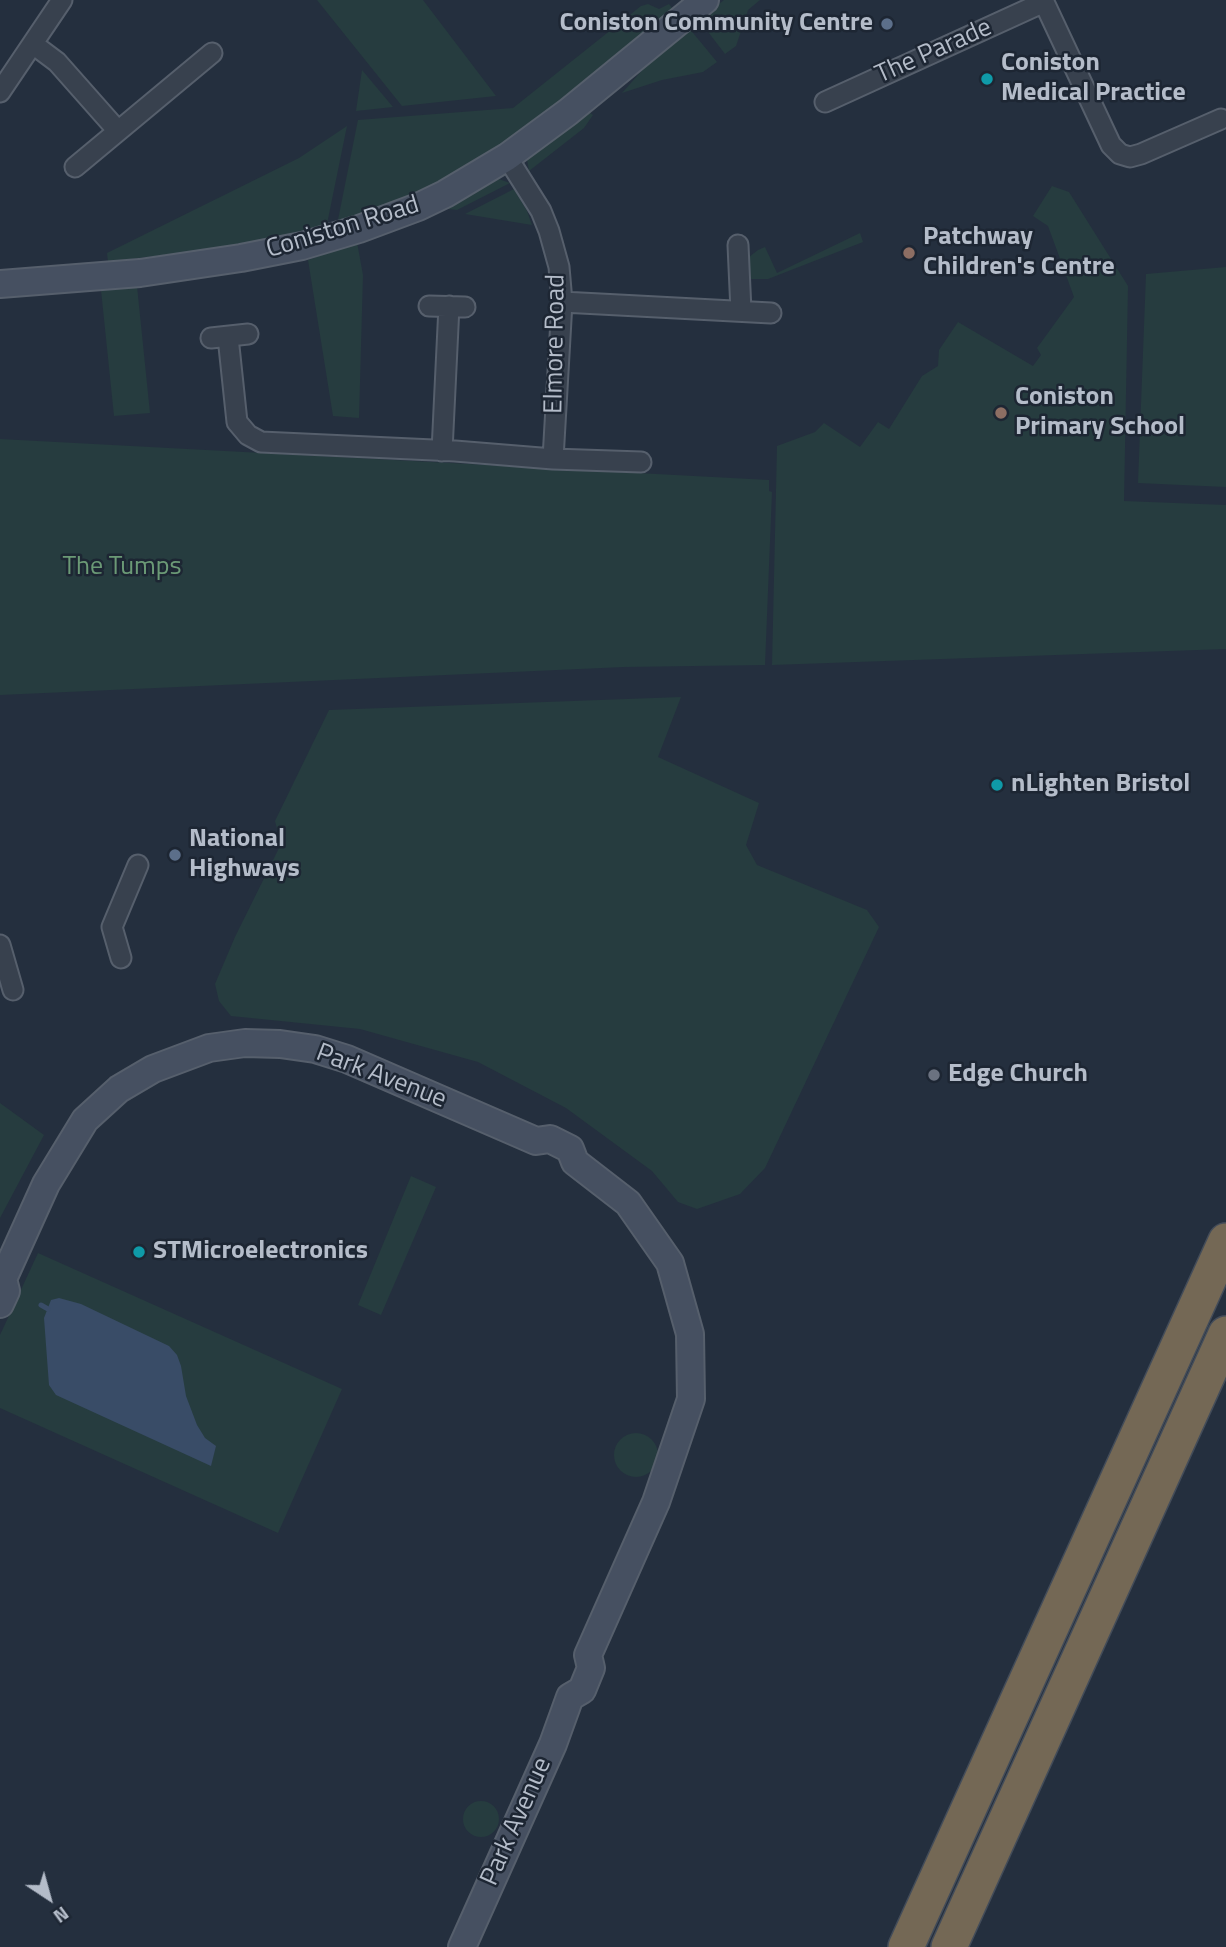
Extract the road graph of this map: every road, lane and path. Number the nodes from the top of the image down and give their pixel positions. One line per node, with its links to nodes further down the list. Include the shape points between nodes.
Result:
1 (62, 0): 4 (street)
2 (705, 0): 10 (street, Coniston Road)
3 (1044, 1): 7 (street, The Parade); 8 (street, via 1111,145 1120,153 1140,154)
4 (33, 44): 6 (street); 9 (street, via 57,62)
5 (212, 53): 9 (street)
6 (0, 92)
7 (825, 102)
8 (1221, 119)
9 (118, 131): 11 (street)
10 (507, 157): 13 (street, Coniston Road, via 418,207 302,246 140,273); 14 (street, Elmore Road, via 550,231)
11 (75, 166)
12 (738, 245): 16 (street)
13 (0, 285)
14 (562, 302): 16 (street); 20 (street, Elmore Road)
15 (448, 306): 19 (street)
16 (741, 311): 17 (street)
17 (771, 313)
18 (229, 336): 19 (street, via 237,422 248,435 261,442)
19 (442, 451): 20 (street)
20 (553, 459): 21 (street)
21 (641, 462)
22 (138, 865): 24 (street, via 112,927)
23 (0, 945): 25 (street)
24 (121, 958)
25 (13, 990)
26 (1226, 1241): 30 (highway)
27 (1, 1288): 29 (street, Park Avenue, via 46,1184 85,1120 120,1089 153,1069 208,1048 246,1043 315,1049 347,1059 536,1141 550,1139 570,1149 575,1162 628,1203 670,1263 690,1334 691,1399 656,1502 588,1656 576,1661 566,1683 570,1697 553,1744)
28 (1226, 1334): 31 (highway)
29 (461, 1947)
30 (906, 1947)
31 (949, 1947)

